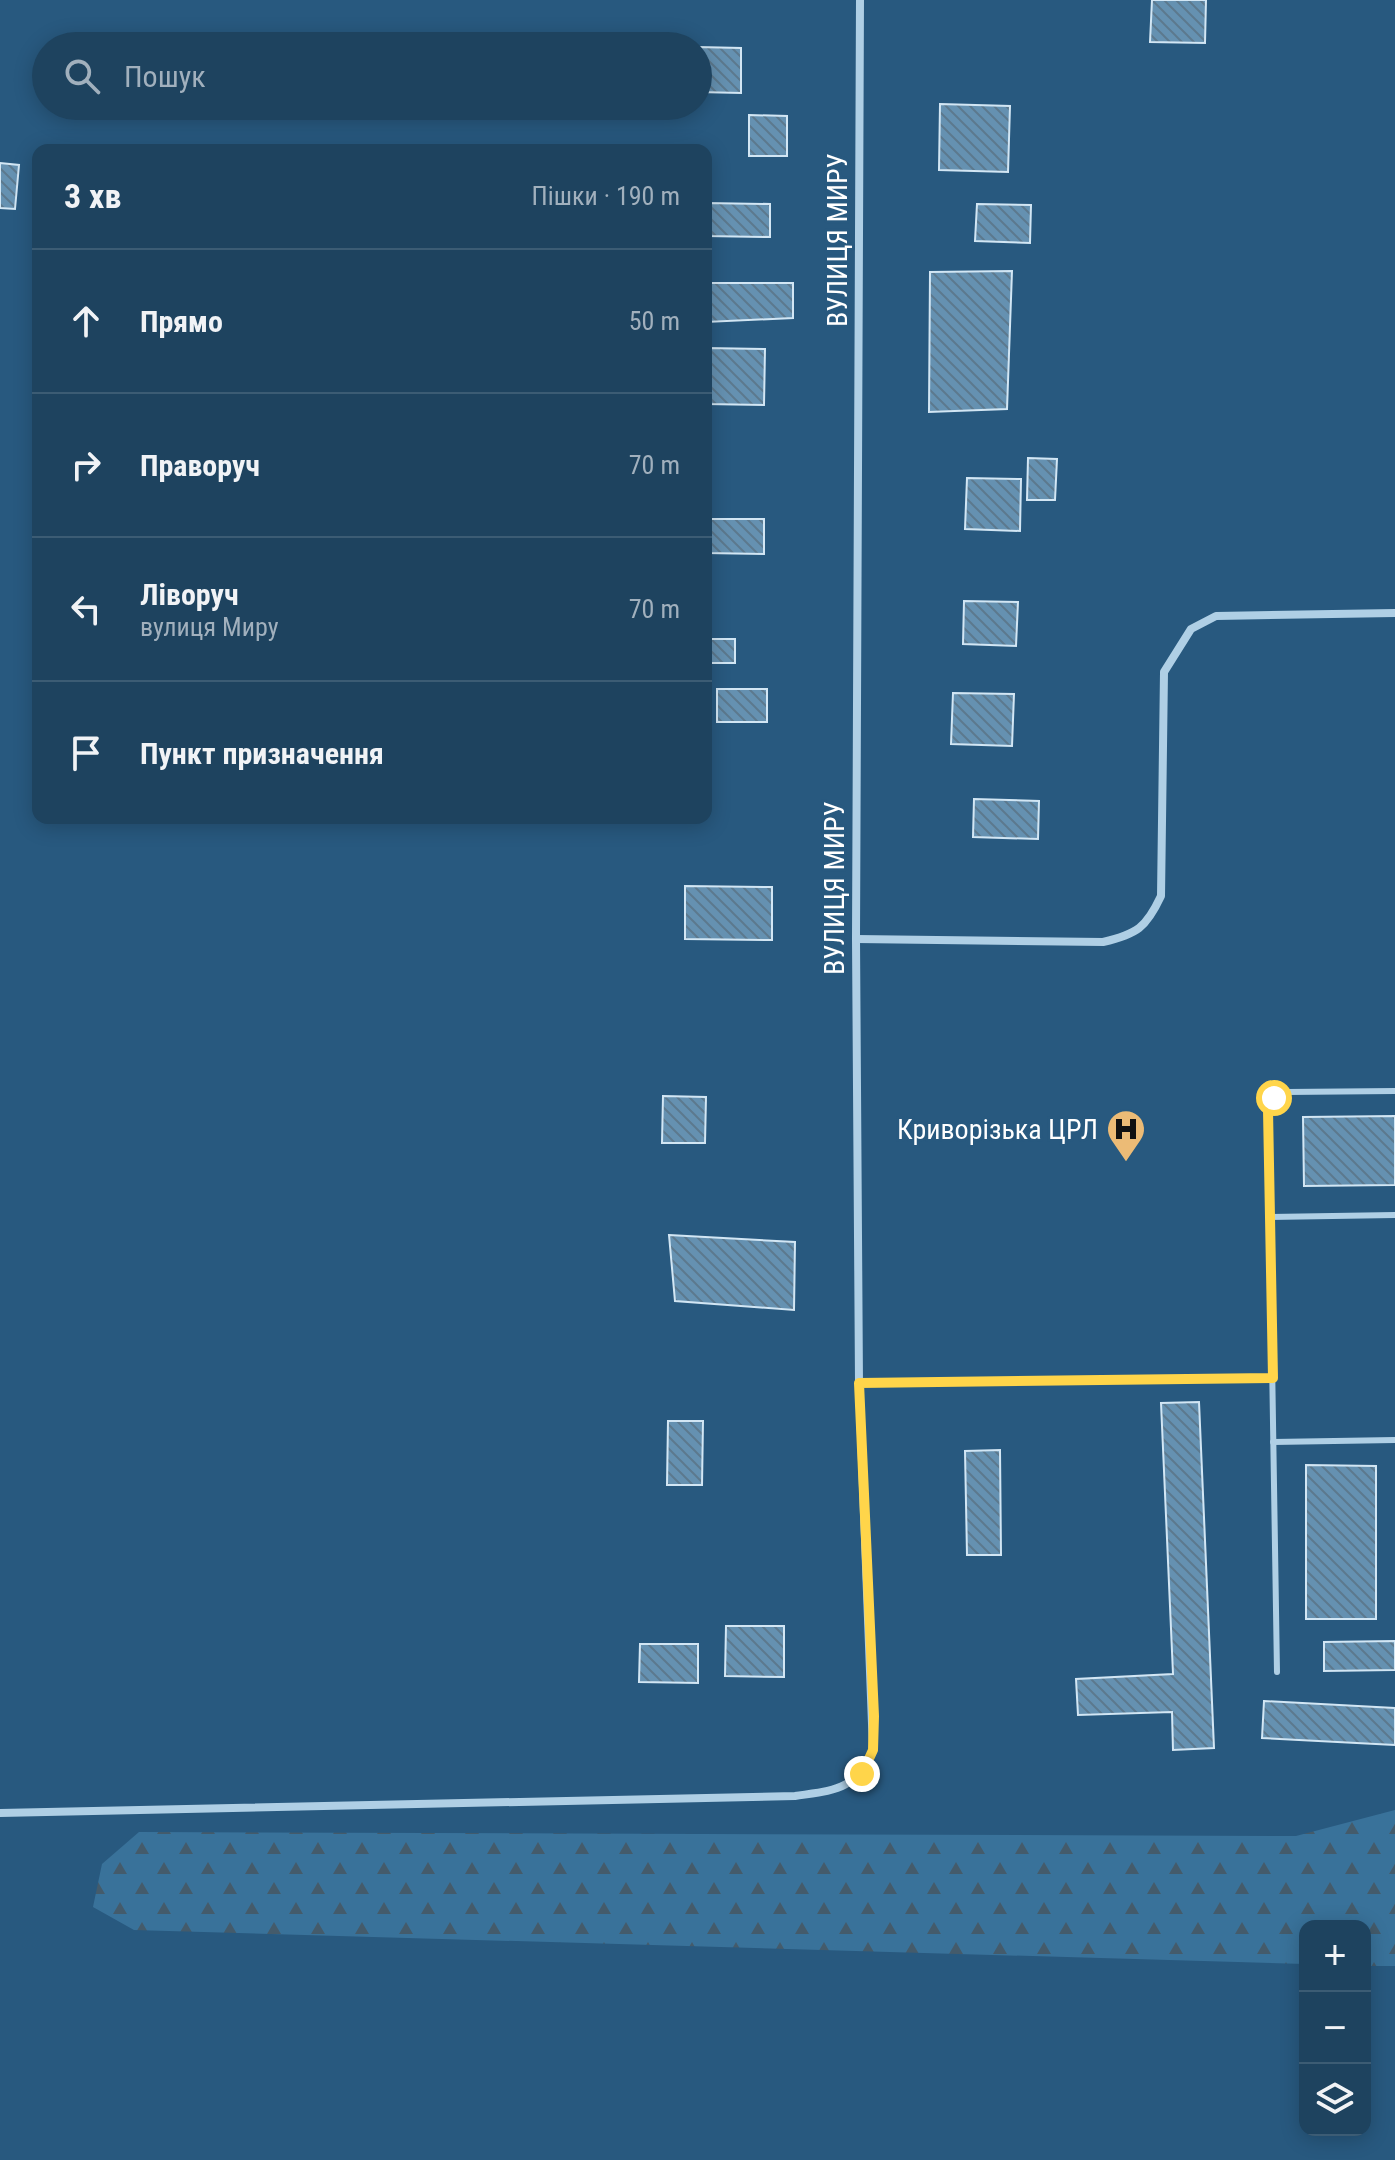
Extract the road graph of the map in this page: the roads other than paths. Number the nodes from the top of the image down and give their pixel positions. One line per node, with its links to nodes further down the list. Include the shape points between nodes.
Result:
1 (860, 0): 3 (street, ВУЛИЦЯ МИРУ)
2 (1395, 613): 3 (street, via 1216,616 1191,629 1164,672 1161,896 1150,921 1129,936 1103,942)
3 (856, 939): 8 (street, ВУЛИЦЯ МИРУ)
4 (1395, 1091): 6 (lane, via 1286,1092 1274,1098 1268,1110)
5 (1395, 1215): 6 (lane)
6 (1270, 1217): 7 (lane)
7 (1273, 1378): 8 (lane); 10 (lane)
8 (859, 1383): 12 (street, ВУЛИЦЯ МИРУ, via 873,1750 862,1774 841,1789 795,1796)
9 (1395, 1440): 10 (lane)
10 (1273, 1442): 11 (lane)
11 (1277, 1672)
12 (0, 1813)

